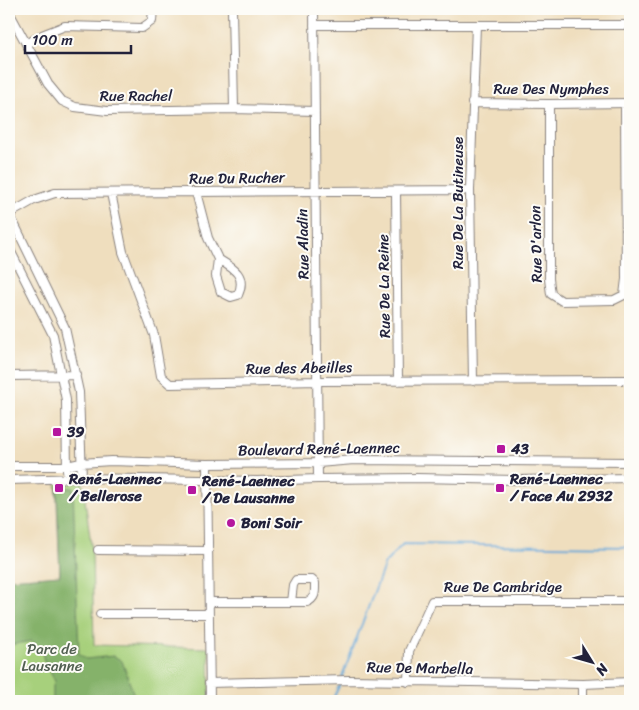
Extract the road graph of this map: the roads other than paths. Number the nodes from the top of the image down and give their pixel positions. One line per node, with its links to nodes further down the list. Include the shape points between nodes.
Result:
1 (152, 9): 8 (street, via 152,21 142,28 65,26)
2 (232, 9): 12 (street)
3 (314, 9): 6 (street, Rue Aladin)
4 (9, 12): 8 (street, Rue Rachel)
5 (630, 25): 7 (street)
6 (314, 26): 7 (street); 13 (street, Rue Aladin)
7 (476, 26): 9 (street, Rue De La Butineuse)
8 (26, 44): 12 (street, Rue Rachel, via 48,84 62,101 75,107 107,111)
9 (472, 102): 11 (street, Rue Des Nymphes); 14 (street, Rue De La Butineuse)
10 (628, 103): 11 (street, Rue Des Nymphes); 11 (street, Rue D'arlon, via 624,294 614,300 571,301 562,301 551,294 549,279)
11 (549, 104)
12 (234, 109): 13 (street, Rue Rachel)
13 (315, 111): 15 (street, Rue Aladin)
14 (470, 190): 17 (street, Rue Du Rucher); 28 (street, Rue De La Butineuse)
15 (316, 191): 16 (street, Rue Du Rucher); 17 (street, Rue Du Rucher); 26 (street, Rue Aladin)
16 (196, 192): 18 (street, Rue Du Rucher); 21 (street, via 208,238)
17 (396, 192): 27 (street, Rue De La Reine)
18 (111, 193): 19 (street, Rue Du Rucher, via 55,193); 26 (street, Rue des Abeilles, via 123,252 154,335 161,376 170,384)
19 (9, 214): 23 (street, via 65,328)
20 (9, 248): 22 (street, via 53,335)
21 (218, 259): 21 (street, via 216,276 221,292 231,297 238,295 240,278 234,269)
22 (62, 375): 23 (street); 24 (street); 34 (street, via 66,400)
23 (76, 375): 30 (street)
24 (9, 376)
25 (630, 380): 28 (street, Rue des Abeilles)
26 (318, 381): 27 (street, Rue des Abeilles); 31 (street, Rue Aladin)
27 (398, 381): 28 (street, Rue des Abeilles)
28 (473, 381)
29 (630, 462): 31 (street, Boulevard René-Laennec, via 354,460)
30 (81, 463): 32 (street, Boulevard René-Laennec); 34 (street, Boulevard René-Laennec); 36 (street)
31 (318, 463): 32 (street, Boulevard René-Laennec); 38 (street, Rue Aladin)
32 (207, 464): 40 (street)
33 (9, 466): 34 (street, Boulevard René-Laennec)
34 (67, 466): 35 (street)
35 (67, 478): 36 (street, Boulevard René-Laennec); 39 (street, Boulevard René-Laennec)
36 (82, 478): 40 (street, Boulevard René-Laennec)
37 (630, 478): 38 (street, Boulevard René-Laennec)
38 (318, 479): 40 (street, Boulevard René-Laennec)
39 (9, 480)
40 (207, 480): 42 (street)
41 (98, 550): 42 (street)
42 (208, 551): 44 (street)
43 (630, 601): 48 (street, Rue De Cambridge, via 432,601 409,651)
44 (209, 602): 45 (street); 47 (street)
45 (291, 602)
46 (100, 614): 47 (street)
47 (209, 614): 50 (street)
48 (408, 682): 50 (street, Rue De Marbella); 51 (street, Rue De Marbella)
49 (630, 682): 51 (street, Rue De Marbella)
50 (209, 683): 52 (street)
51 (583, 684): 53 (street)
52 (210, 701)
53 (584, 701)

